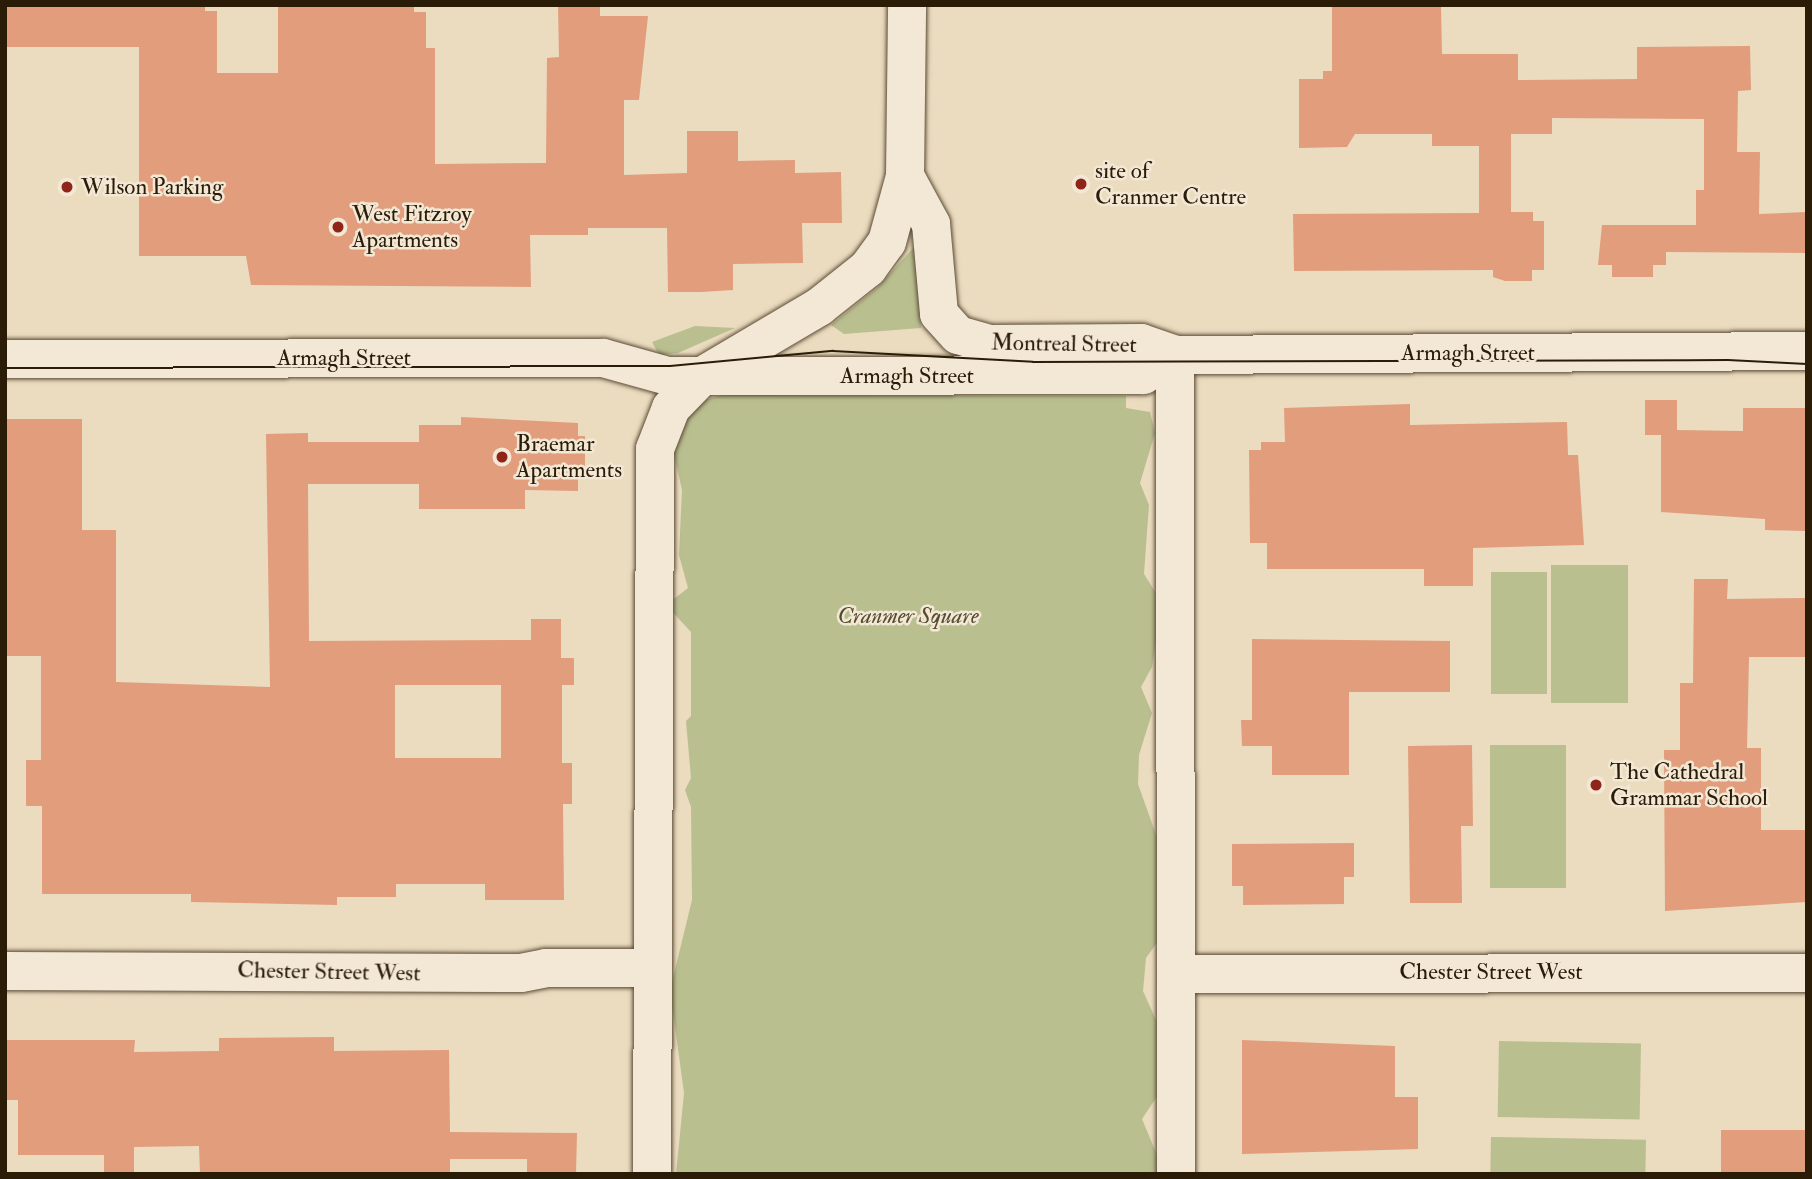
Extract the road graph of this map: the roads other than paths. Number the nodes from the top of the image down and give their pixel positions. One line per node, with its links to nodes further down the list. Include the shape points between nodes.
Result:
1 (907, 5): 2 (street, Montreal Street)
2 (905, 176): 4 (street, Montreal Street, via 931,224 939,314 958,335 989,344 1141,344); 6 (street, Montreal Street, via 894,224 869,268 818,307)
3 (1807, 351): 4 (street, Armagh Street)
4 (1175, 355): 6 (street, Armagh Street, via 1143,375); 10 (street)
5 (5, 359): 6 (street, Armagh Street, via 603,358 657,375)
6 (702, 376): 7 (street, via 664,419 652,468)
7 (652, 968): 8 (street, Chester Street West, via 546,968 521,973); 11 (street)
8 (5, 971)
9 (1807, 973): 10 (street, Chester Street West)
10 (1176, 974): 12 (street)
11 (652, 1174)
12 (1176, 1174)

